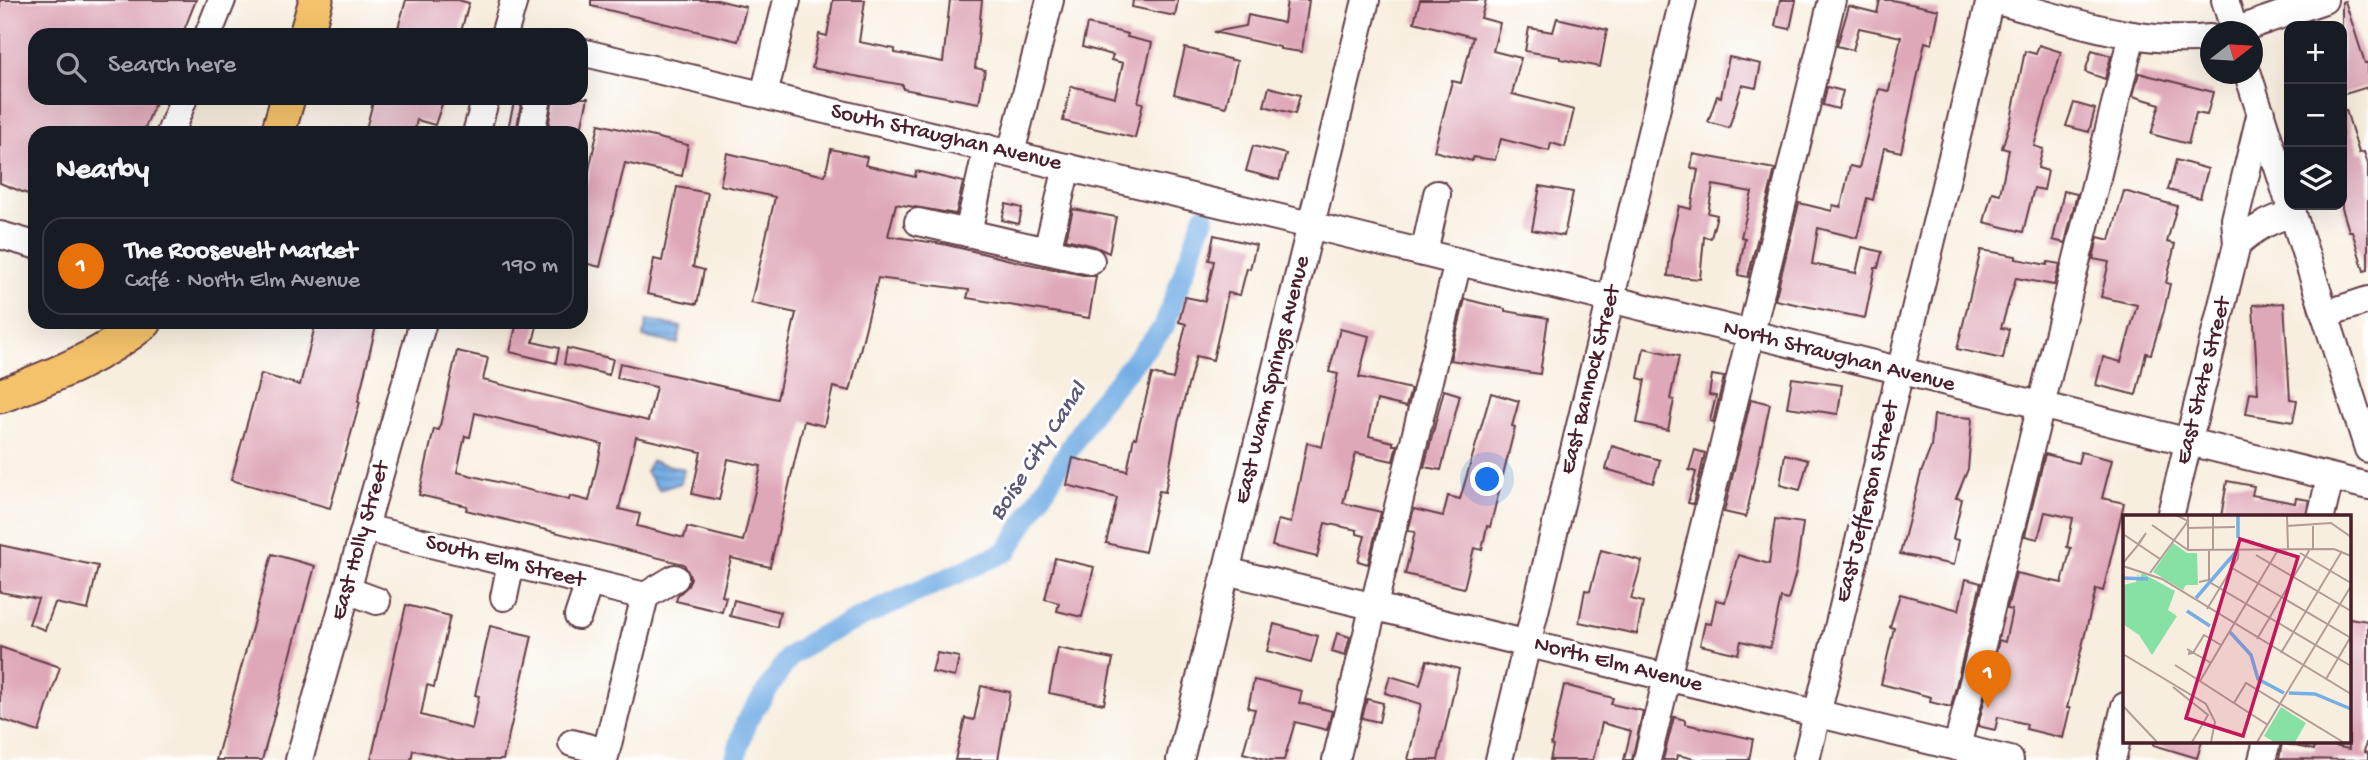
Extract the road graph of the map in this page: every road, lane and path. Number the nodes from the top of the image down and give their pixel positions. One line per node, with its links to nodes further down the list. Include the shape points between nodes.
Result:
1 (222, 0): 14 (street)
2 (316, 0): 15 (main road)
3 (514, 0): 16 (street)
4 (787, 0): 21 (street)
5 (1050, 0): 31 (street)
6 (1366, 0): 38 (street, East Warm Springs Avenue)
7 (1683, 0): 47 (street, East Bannock Street)
8 (1832, 0): 52 (street)
9 (1992, 0): 17 (street); 53 (street, East Jefferson Street)
10 (2225, 0): 12 (street)
11 (2324, 0): 13 (street)
12 (2227, 21)
13 (2263, 21)
14 (211, 28)
15 (308, 28)
16 (508, 28)
17 (2132, 35): 18 (street, via 2171,40); 55 (street)
18 (2200, 36)
19 (588, 54): 21 (street, South Straughan Avenue)
20 (2251, 84): 26 (street)
21 (764, 95): 31 (street, South Straughan Avenue)
22 (181, 105): 27 (street)
23 (286, 105): 28 (main road)
24 (484, 105): 29 (street)
25 (537, 105): 30 (street)
26 (2260, 112): 33 (street); 42 (street, East State Street, via 2235,219)
27 (173, 126)
28 (280, 126)
29 (479, 126)
30 (532, 126)
31 (999, 151): 32 (street, South Straughan Avenue); 39 (street)
32 (1067, 167): 38 (street, South Straughan Avenue); 43 (street)
33 (2284, 185)
34 (1437, 194): 44 (street)
35 (2285, 210): 42 (street)
36 (2292, 210): 49 (street)
37 (918, 222): 39 (street)
38 (1310, 225): 44 (street, North Straughan Avenue); 64 (street, East Warm Springs Avenue)
39 (968, 233): 43 (street)
40 (0, 235): 41 (street)
41 (28, 243)
42 (2237, 244): 56 (street, East State Street)
43 (1047, 251): 45 (street)
44 (1424, 253): 46 (street, North Straughan Avenue)
45 (1091, 261)
46 (1458, 262): 47 (street, North Straughan Avenue); 71 (street)
47 (1611, 300): 52 (street, North Straughan Avenue); 73 (street, East Bannock Street)
48 (2368, 300): 49 (street)
49 (2325, 314): 57 (street)
50 (137, 329): 54 (main road, via 63,373)
51 (421, 329): 62 (street, East Holly Street)
52 (1751, 335): 53 (street, North Straughan Avenue); 74 (street)
53 (1900, 372): 55 (street, North Straughan Avenue); 75 (street, East Jefferson Street)
54 (0, 396)
55 (2040, 406): 56 (street, North Straughan Avenue); 79 (street)
56 (2188, 442): 58 (street, North Straughan Avenue); 60 (street, East State Street)
57 (2368, 449)
58 (2330, 478): 59 (street, North Straughan Avenue); 61 (street)
59 (2368, 486)
60 (2170, 515)
61 (2321, 515)
62 (365, 528): 63 (street, South Elm Street); 67 (street, East Holly Street)
63 (511, 564): 66 (street, South Elm Street); 69 (street)
64 (1226, 571): 71 (street, North Elm Avenue); 82 (street, East Warm Springs Avenue)
65 (675, 578): 68 (street)
66 (589, 583): 68 (street, South Elm Street); 72 (street)
67 (347, 590): 70 (street); 81 (street, East Holly Street)
68 (645, 596): 80 (street)
69 (505, 597)
70 (377, 601)
71 (1374, 606): 73 (street, North Elm Avenue); 83 (street)
72 (578, 616)
73 (1527, 643): 74 (street, North Elm Avenue); 84 (street, East Bannock Street)
74 (1668, 677): 75 (street, North Elm Avenue); 85 (street)
75 (1817, 713): 79 (street, North Elm Avenue); 86 (street, East Jefferson Street)
76 (2123, 714): 88 (street)
77 (2267, 742): 89 (street)
78 (572, 743): 80 (street)
79 (1957, 747): 87 (street, North Elm Avenue)
80 (605, 756)
81 (299, 760)
82 (1180, 760)
83 (1336, 760)
84 (1499, 760)
85 (1647, 760)
86 (1806, 760)
87 (2010, 760)
88 (2112, 760)
89 (2262, 760)

